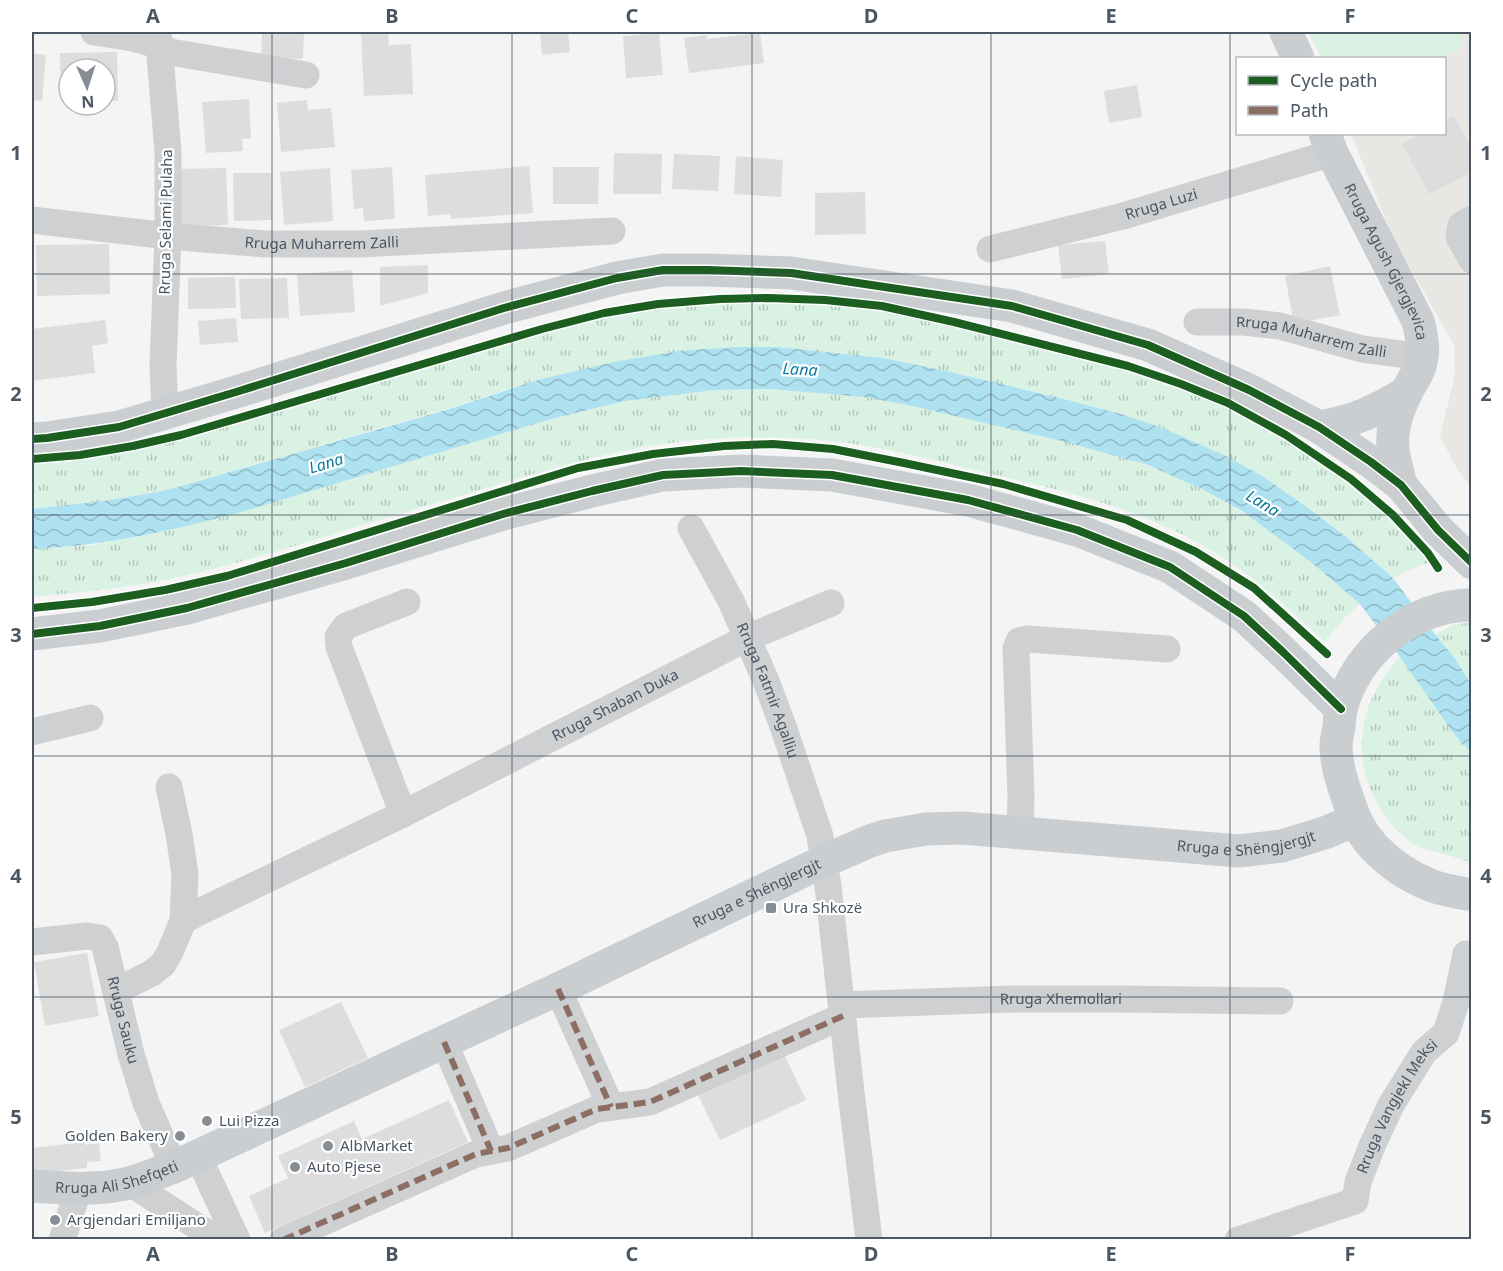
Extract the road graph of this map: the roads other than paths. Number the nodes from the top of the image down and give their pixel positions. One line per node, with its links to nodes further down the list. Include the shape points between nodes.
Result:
1 (94, 32): 3 (street, via 146,40)
2 (1286, 32): 4 (main road)
3 (159, 38): 5 (street, via 170,52); 10 (street, Rruga Selami Pulaha, via 168,152)
4 (1298, 57)
5 (306, 75)
6 (1329, 143): 11 (street, Rruga Luzi, via 1123,216); 14 (main road, Rruga Agush Gjergjevica, via 1418,321)
7 (1472, 219): 12 (street, via 1461,225 1459,237)
8 (32, 220): 10 (street, Rruga Muharrem Zalli)
9 (612, 231): 10 (street, Rruga Muharrem Zalli, via 360,244 265,244)
10 (168, 236): 16 (street, Rruga Selami Pulaha)
11 (990, 249)
12 (1472, 260)
13 (1197, 322): 14 (street, Rruga Muharrem Zalli, via 1280,326 1362,349)
14 (1423, 357): 15 (main road, Rruga Agush Gjergjevica)
15 (1406, 393): 17 (main road, via 1362,417); 19 (main road, Rruga Agush Gjergjevica, via 1392,436)
16 (165, 413): 17 (main road, via 504,308 617,278 663,270 708,270 791,273 1012,306 1148,345 1249,390); 18 (main road, via 119,427)
17 (1319, 427): 19 (main road)
18 (32, 439)
19 (1401, 485): 21 (main road)
20 (691, 528): 26 (street, Rruga Fatmir Agalliu)
21 (1472, 563)
22 (407, 602): 32 (street, via 346,626 338,637)
23 (831, 603): 26 (street, Rruga Shaban Duka)
24 (1464, 605): 28 (main road, via 1429,612 1384,641 1365,661)
25 (32, 634): 28 (main road, via 100,626 187,608 503,514 663,475 741,471 832,475 968,500 1077,530 1170,567 1244,616)
26 (747, 638): 32 (street, Rruga Shaban Duka); 35 (street, Rruga Fatmir Agalliu, via 784,729 820,836)
27 (1167, 649): 34 (street, via 1019,641 1016,649)
28 (1341, 709): 33 (main road, via 1336,746 1341,781)
29 (90, 717): 30 (street)
30 (32, 732)
31 (169, 787): 37 (street, via 185,874)
32 (403, 814): 37 (street, Rruga Shaban Duka)
33 (1355, 820): 34 (main road, Rruga e Shëngjergjt, via 1282,846 1239,851); 36 (main road, via 1374,847 1401,870 1432,886)
34 (1020, 833): 35 (main road, Rruga e Shëngjergjt, via 926,829 870,840)
35 (824, 861): 40 (main road, Rruga e Shëngjergjt); 43 (street)
36 (1472, 894)
37 (183, 921): 41 (street, via 163,964)
38 (32, 942): 41 (street, Rruga Sauku, via 100,938)
39 (1469, 954): 56 (street, Rruga Vangjekl Meksi, via 1446,1033 1424,1052 1391,1105 1368,1155 1355,1201)
40 (558, 990): 44 (main road, Rruga e Shëngjergjt); 45 (street)
41 (116, 991): 47 (street, Rruga Sauku, via 146,1103)
42 (1280, 1001): 43 (street, Rruga Xhemollari, via 1024,999)
43 (843, 1011): 45 (street, via 650,1102); 55 (street)
44 (444, 1042): 46 (street); 47 (main road, Rruga e Shëngjergjt)
45 (611, 1107): 46 (street, via 597,1109 508,1148)
46 (491, 1151): 54 (street, via 476,1154)
47 (186, 1162): 48 (main road, Rruga Ali Shefqeti); 53 (street, Rruga Sauku)
48 (130, 1183): 50 (main road, Rruga Ali Shefqeti); 52 (street)
49 (32, 1186): 50 (main road, Rruga Ali Shefqeti)
50 (78, 1188): 51 (street)
51 (62, 1239)
52 (218, 1239)
53 (237, 1239)
54 (283, 1239)
55 (869, 1239)
56 (1238, 1239)

